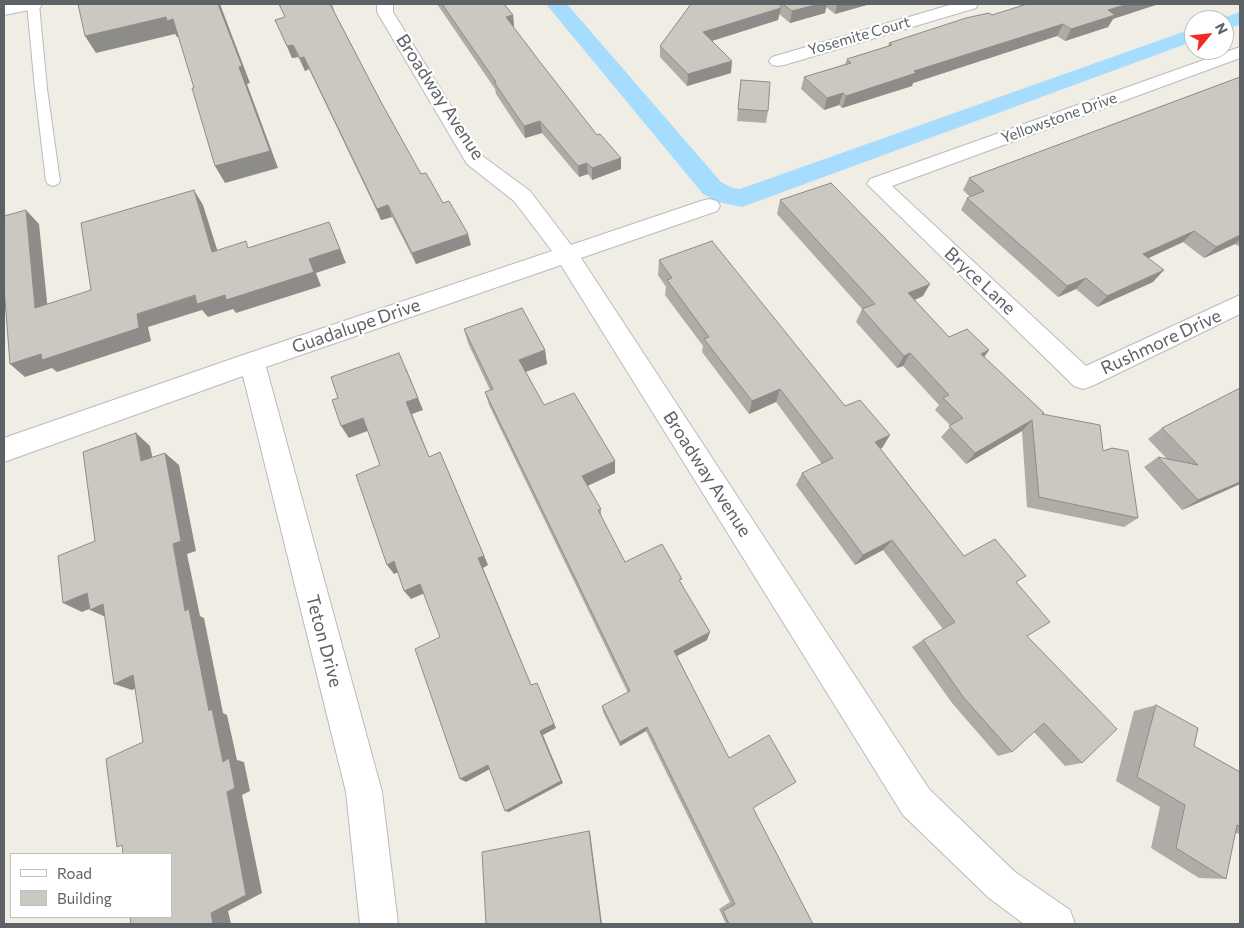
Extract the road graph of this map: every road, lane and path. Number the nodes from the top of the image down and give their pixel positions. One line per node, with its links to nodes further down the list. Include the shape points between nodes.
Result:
1 (34, 4): 4 (street); 7 (lane)
2 (385, 4): 10 (street, Broadway Avenue, via 385,12 474,159 522,196)
3 (970, 4): 6 (street, Yosemite Court)
4 (4, 10)
5 (1240, 52): 8 (street, Yellowstone Drive)
6 (778, 61)
7 (53, 181)
8 (877, 184): 13 (street, Bryce Lane)
9 (708, 206): 10 (street, Guadalupe Drive)
10 (566, 254): 12 (street, Guadalupe Drive); 16 (street, Broadway Avenue, via 916,802 1002,885)
11 (1240, 304): 13 (street, Rushmore Drive)
12 (252, 362): 14 (street, Guadalupe Drive); 15 (street, Teton Drive, via 364,792)
13 (1083, 379)
14 (4, 450)
15 (379, 924)
16 (1056, 924)

